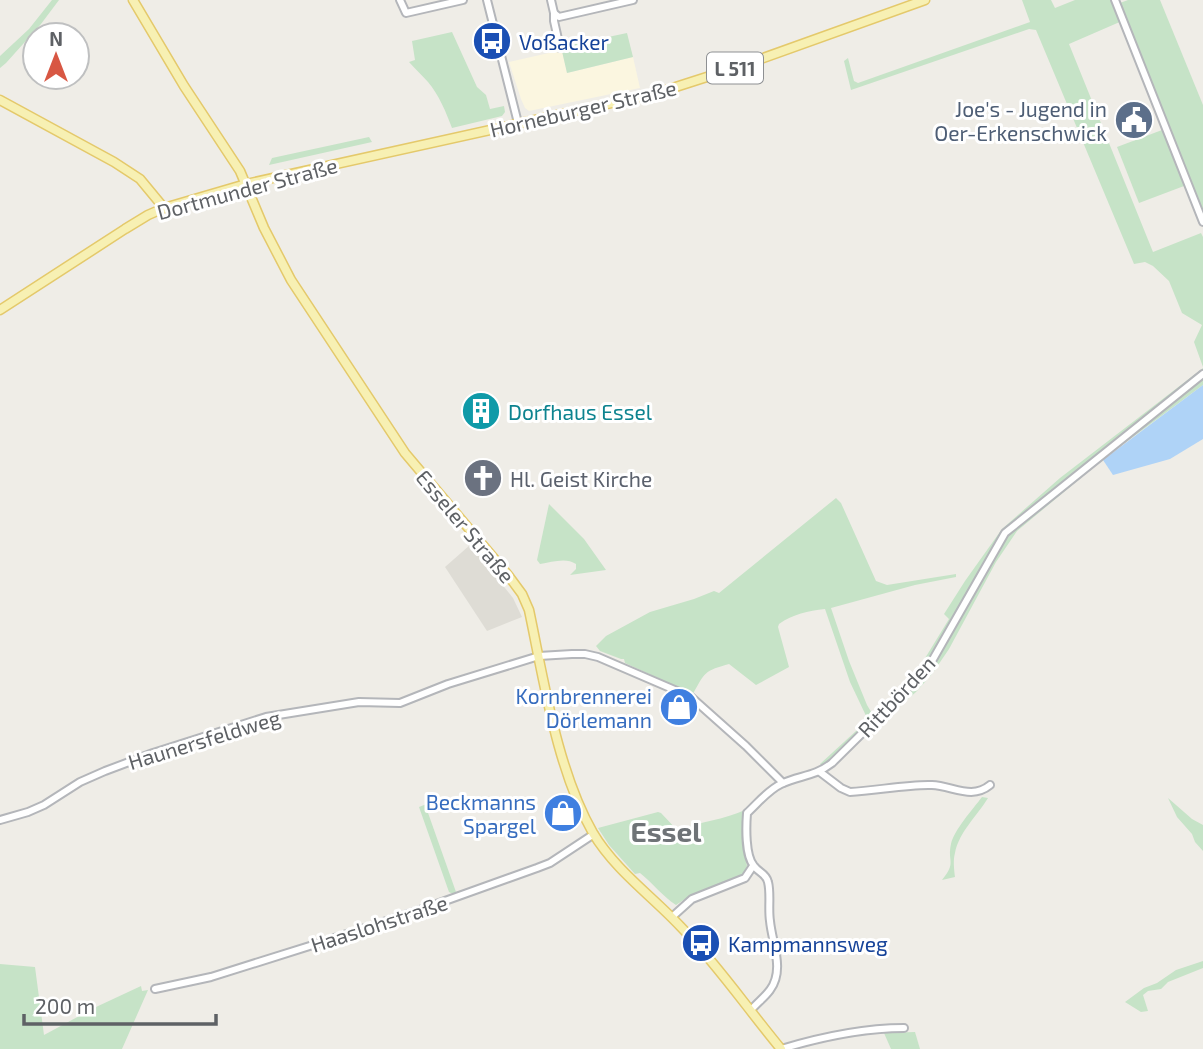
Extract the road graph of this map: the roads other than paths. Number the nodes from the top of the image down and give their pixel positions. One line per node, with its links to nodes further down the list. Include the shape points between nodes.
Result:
1 (132, 0): 14 (main road, Esseler Straße)
2 (400, 0): 3 (street, via 405,13)
3 (463, 0)
4 (487, 0): 12 (street)
5 (551, 0): 9 (street)
6 (633, 0): 9 (street, via 564,17)
7 (925, 0): 12 (main road, Horneburger Straße / L 511, via 657,93)
8 (1115, 0): 16 (street)
9 (554, 13): 10 (street)
10 (559, 48)
11 (0, 100): 15 (main road, via 141,179)
12 (518, 123): 13 (main road, Horneburger Straße / L 511)
13 (355, 159): 14 (main road, Dortmunder Straße / L 511)
14 (246, 184): 15 (main road, Dortmunder Straße / L 511); 19 (main road, Esseler Straße, via 291,280 399,444 522,594)
15 (164, 208): 17 (main road, Dortmunder Straße)
16 (1203, 222)
17 (0, 310)
18 (1203, 374): 20 (street, Rittbörden, via 1005,533 928,668)
19 (539, 656): 21 (street, Haunersfeldweg, via 598,657 691,697); 23 (street, Haunersfeldweg, via 400,703 359,702 266,717 105,771 44,805); 24 (main road, Esseler Straße, via 572,786)
20 (820, 772): 21 (street, Rittbörden); 22 (street, via 850,792 930,785 975,793)
21 (783, 783): 25 (street, Rittbörden, via 747,813 745,835)
22 (990, 785)
23 (0, 820)
24 (594, 834): 26 (main road, Esseler Straße); 27 (street, Haaslohstraße, via 550,863 429,907 211,977)
25 (753, 866): 26 (street, via 745,878 692,899); 28 (street, Rittbörden, via 768,880 778,968 771,989)
26 (672, 918): 28 (main road, Esseler Straße)
27 (155, 989)
28 (751, 1010): 30 (main road, Esseler Straße)
29 (904, 1028): 30 (street, via 871,1029)
30 (781, 1049)

